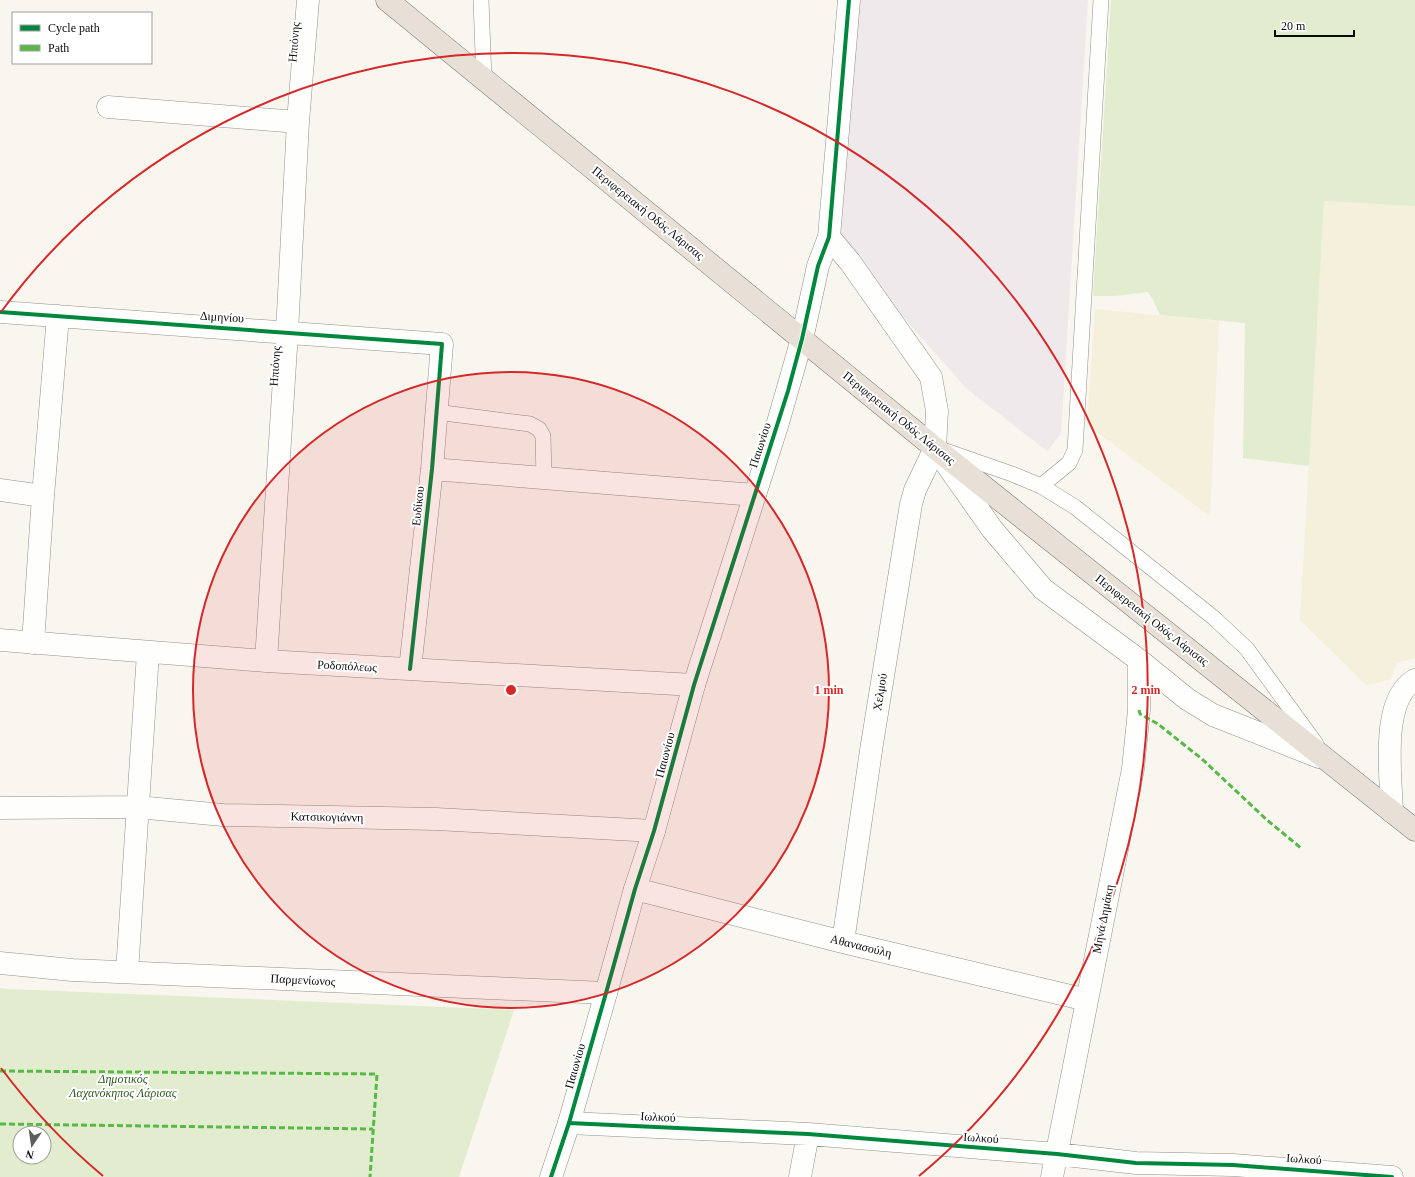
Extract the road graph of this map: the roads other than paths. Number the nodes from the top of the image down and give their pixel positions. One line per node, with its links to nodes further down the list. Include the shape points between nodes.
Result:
1 (308, 0): 8 (street, Ηπιόνης)
2 (387, 0): 6 (highway, Περιφερειακή Οδός Λάρισας)
3 (481, 0): 6 (lane)
4 (849, 0): 9 (street, Παιωνίου)
5 (1101, 0): 19 (lane, via 1075,450 1069,463)
6 (484, 80): 13 (highway, Περιφερειακή Οδός Λάρισας)
7 (108, 107): 8 (street)
8 (298, 122): 12 (street, Ηπιόνης)
9 (829, 237): 13 (street, Παιωνίου, via 818,266); 16 (street, via 850,262 931,376 937,411)
10 (0, 312): 11 (street, Διμηνίου)
11 (58, 316): 12 (street, Διμηνίου); 22 (street)
12 (287, 332): 14 (street, Διμηνίου); 27 (street, Ηπιόνης)
13 (802, 339): 16 (highway, Περιφερειακή Οδός Λάρισας); 21 (street, Παιωνίου)
14 (442, 344): 15 (street, Ευδίκου)
15 (436, 412): 17 (street, Ευδίκου); 18 (lane, via 535,426 543,436)
16 (935, 448): 19 (lane); 26 (street, via 992,529 1043,589); 31 (highway, Περιφερειακή Οδός Λάρισας); 38 (street, Χελμού, via 912,504 872,744)
17 (432, 468): 18 (street); 28 (street, Ευδίκου)
18 (544, 478): 21 (street)
19 (1041, 486): 31 (lane, via 1075,507 1214,618 1247,649)
20 (0, 490): 22 (street)
21 (755, 495): 30 (street, Παιωνίου)
22 (43, 496): 24 (street)
23 (0, 640): 24 (street, Ροδοπόλεως)
24 (33, 643): 25 (street, Ροδοπόλεως)
25 (148, 653): 27 (street, Ροδοπόλεως); 32 (street)
26 (1139, 660): 31 (street, via 1188,699 1213,715); 42 (street, Μηνά Δημάκη, via 1139,710 1133,769)
27 (266, 662): 28 (street, Ροδοπόλεως)
28 (410, 669): 30 (street, Ροδοπόλεως)
29 (1415, 680): 34 (street, via 1402,692 1392,720)
30 (694, 685): 36 (street, Παιωνίου)
31 (1329, 761): 34 (highway, Περιφερειακή Οδός Λάρισας)
32 (137, 807): 33 (street, Κατσικογιάννη); 36 (street, Κατσικογιάννη, via 223,815 436,819); 40 (street)
33 (0, 808)
34 (1392, 812): 35 (highway, Περιφερειακή Οδός Λάρισας)
35 (1415, 830)
36 (654, 832): 37 (street, Παιωνίου)
37 (635, 889): 38 (street, Αθανασούλη); 41 (street, Παιωνίου)
38 (843, 942): 42 (street, Αθανασούλη)
39 (0, 963): 40 (street, Παρμενίωνος)
40 (127, 972): 41 (street, Παρμενίωνος)
41 (606, 993): 43 (street, Παιωνίου)
42 (1087, 1000): 45 (street, Μηνά Δημάκη)
43 (568, 1123): 44 (street, Ιωλκού); 46 (street, Παιωνίου)
44 (808, 1134): 45 (street, Ιωλκού); 47 (street)
45 (1057, 1154): 48 (street, Μηνά Δημάκη); 49 (street, Ιωλκού, via 1136,1163 1234,1165)
46 (551, 1177)
47 (800, 1177)
48 (1052, 1177)
49 (1392, 1177)

